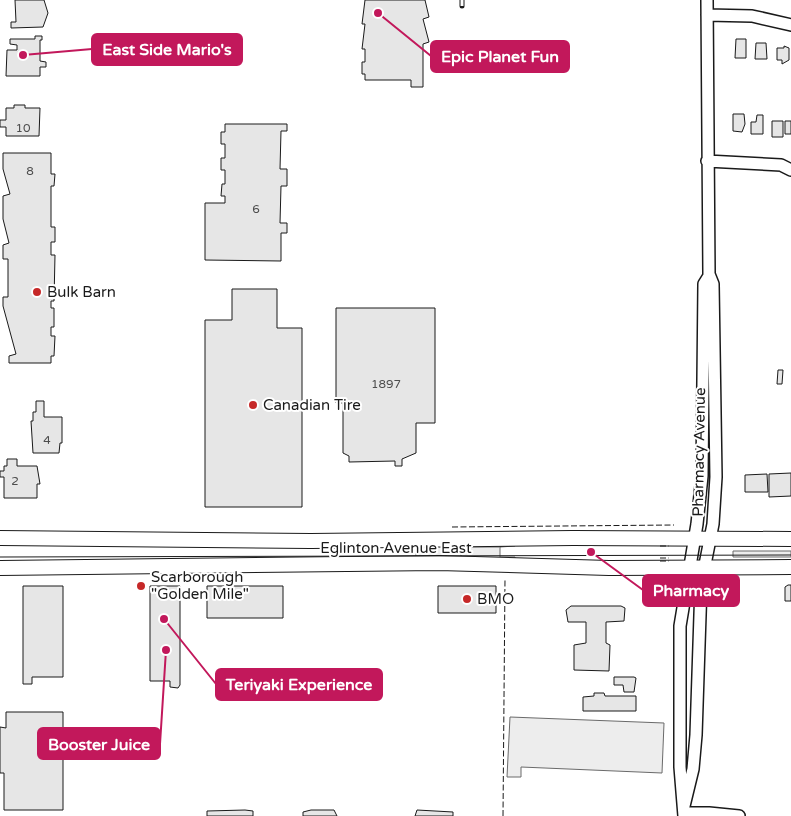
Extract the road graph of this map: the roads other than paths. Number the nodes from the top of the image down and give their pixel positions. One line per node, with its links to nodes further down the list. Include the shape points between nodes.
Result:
1 (707, 0): 2 (street, Pharmacy Avenue)
2 (707, 15): 3 (street, via 752,16); 4 (street, Pharmacy Avenue)
3 (791, 25)
4 (706, 161): 5 (street, via 781,165); 6 (street, Pharmacy Avenue)
5 (791, 170)
6 (709, 276): 8 (street, Pharmacy Avenue, via 704,284 702,476); 9 (street, Pharmacy Avenue, via 714,284 717,412 716,477)
7 (0, 538): 8 (main road, Eglinton Avenue East, via 324,541)
8 (695, 538): 9 (main road, Eglinton Avenue East); 12 (street, Pharmacy Avenue)
9 (710, 538): 10 (main road, Eglinton Avenue East); 13 (street, Pharmacy Avenue)
10 (791, 539)
11 (0, 568): 12 (main road, Eglinton Avenue East, via 409,564)
12 (689, 568): 13 (main road, Eglinton Avenue East); 15 (street, Pharmacy Avenue, via 680,643 680,767)
13 (705, 568): 14 (main road, Eglinton Avenue East); 15 (street, Pharmacy Avenue, via 701,586 696,735)
14 (791, 568)
15 (684, 812): 16 (street)
16 (739, 816)

